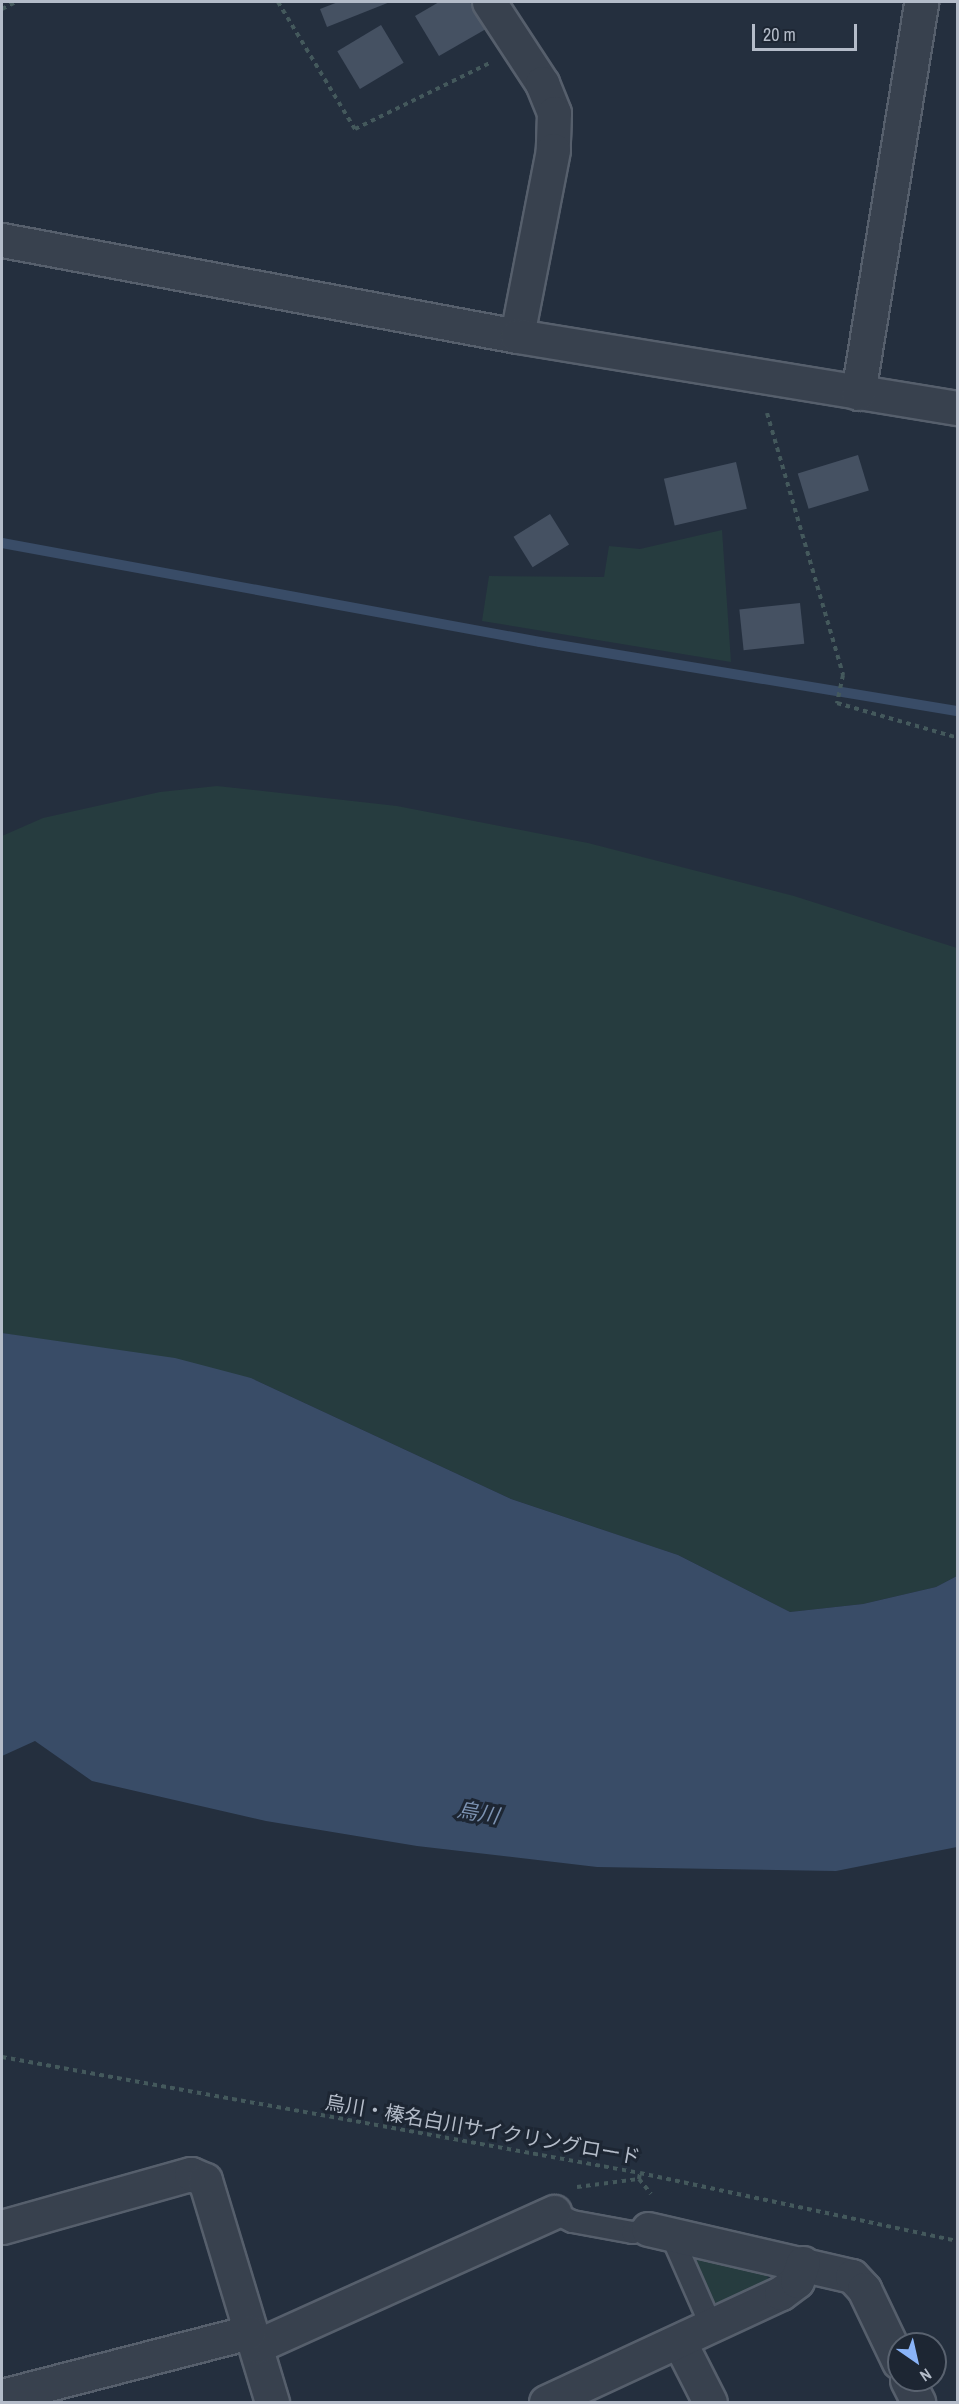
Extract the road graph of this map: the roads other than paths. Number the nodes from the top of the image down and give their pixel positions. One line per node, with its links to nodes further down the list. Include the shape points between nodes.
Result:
1 (489, 2): 4 (street, via 542,83 554,113 553,150)
2 (921, 2): 5 (street)
3 (2, 240): 4 (street)
4 (517, 336): 5 (street)
5 (858, 393): 6 (street)
6 (957, 408)
7 (554, 2212): 9 (lane, via 572,2220 632,2232); 13 (street)
8 (2, 2227): 13 (street, via 191,2174 205,2180)
9 (659, 2232): 10 (street); 11 (lane)
10 (803, 2264): 11 (street, via 797,2281 781,2293); 12 (street, via 852,2276 864,2289)
11 (711, 2325): 14 (street)
12 (887, 2337)
13 (253, 2339): 15 (street); 16 (street)
14 (679, 2341): 17 (street); 18 (street)
15 (2, 2396)
16 (272, 2403)
17 (546, 2403)
18 (711, 2403)

